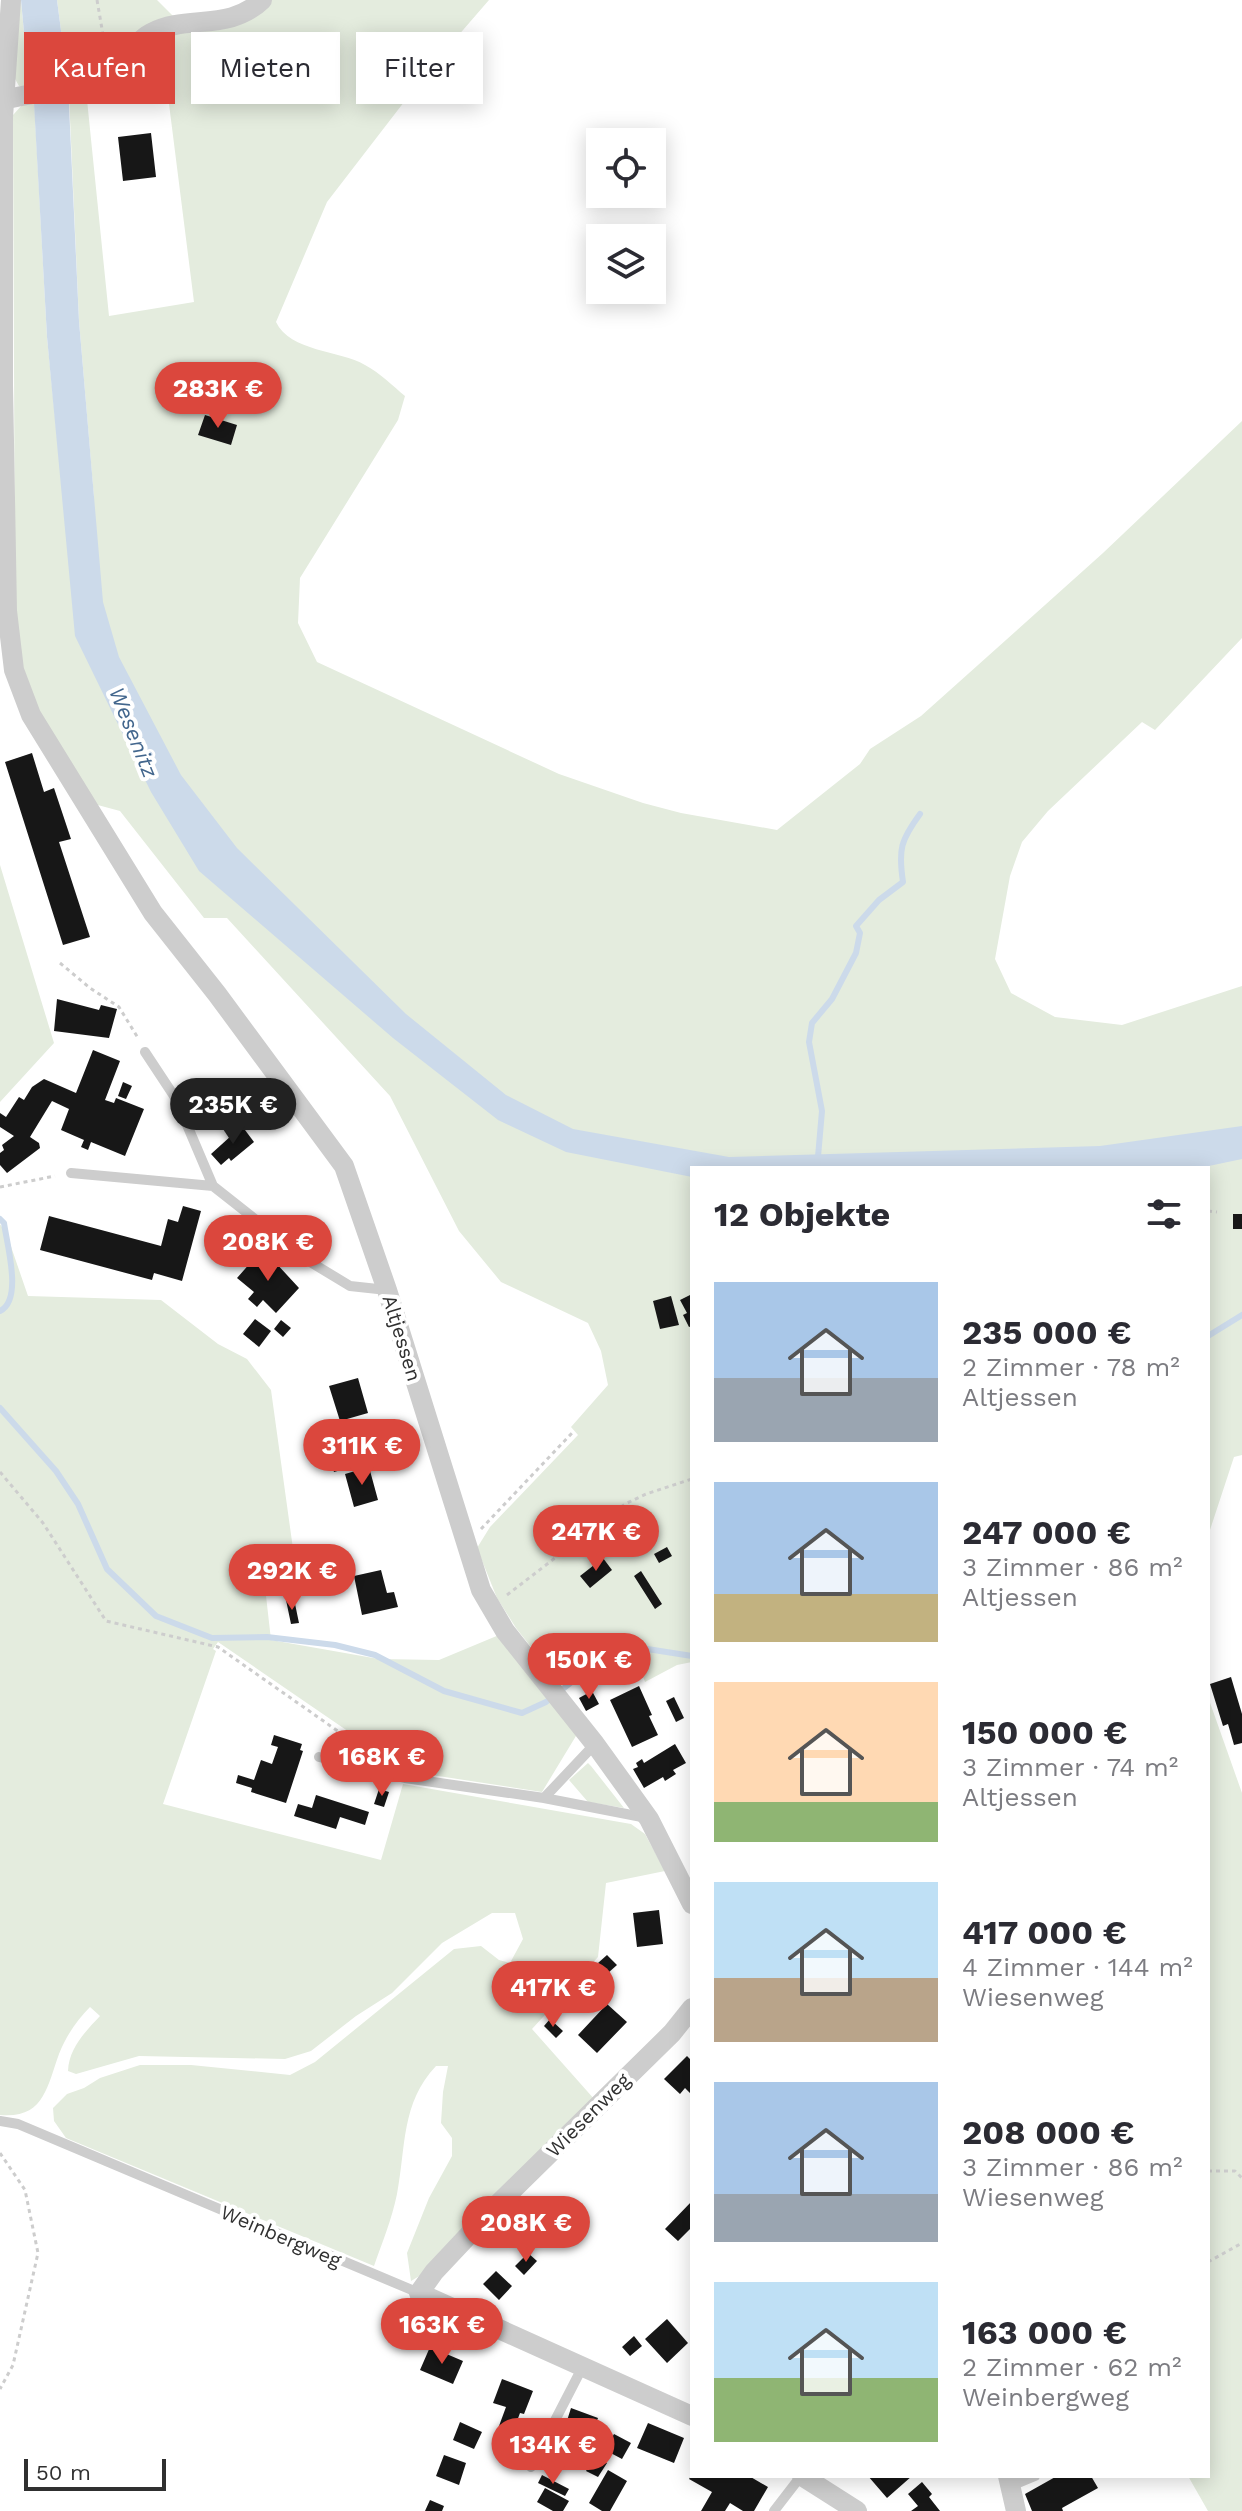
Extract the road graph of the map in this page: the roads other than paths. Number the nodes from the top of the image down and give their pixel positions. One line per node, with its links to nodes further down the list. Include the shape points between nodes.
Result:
1 (11, 0): 3 (street, Altjessen)
2 (262, 0): 3 (street, via 235,17 152,32 109,75 68,90)
3 (5, 100): 7 (street, Altjessen, via 5,525 14,670 31,715 153,913 344,1166)
4 (145, 1052): 6 (lane, via 176,1099)
5 (71, 1173): 6 (lane)
6 (213, 1186): 7 (lane, via 307,1260 350,1286)
7 (387, 1290): 8 (street, Altjessen, via 481,1590 505,1631)
8 (595, 1744): 10 (lane); 11 (street, Altjessen)
9 (319, 1757): 10 (lane, via 405,1778)
10 (544, 1798): 11 (lane)
11 (649, 1819): 12 (street, Altjessen)
12 (690, 1900)
13 (690, 2010): 15 (street, Wiesenweg, via 496,2206)
14 (0, 2121): 15 (lane, Weinbergweg, via 18,2124)
15 (419, 2293): 16 (street, Weinbergweg)
16 (582, 2368): 17 (street, Weinbergweg); 18 (lane)
17 (690, 2415)
18 (531, 2467)
19 (800, 2478): 22 (lane)
20 (805, 2478): 23 (street)
21 (1010, 2481): 24 (street)
22 (774, 2511)
23 (857, 2511)
24 (1016, 2511)

